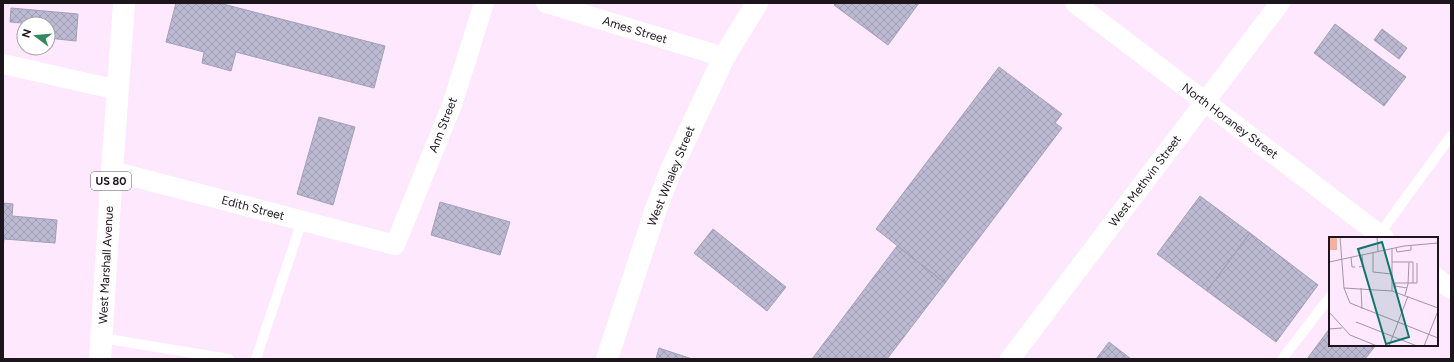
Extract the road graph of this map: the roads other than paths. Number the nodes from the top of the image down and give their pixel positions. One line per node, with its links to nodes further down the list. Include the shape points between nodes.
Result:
1 (124, 3): 9 (street, West Marshall Avenue / US 80)
2 (484, 3): 15 (street, Ann Street, via 452,104)
3 (546, 3): 7 (street, Ames Street)
4 (757, 3): 7 (street, West Whaley Street)
5 (1075, 3): 10 (street, North Horaney Street)
6 (1280, 3): 10 (street, West Methvin Street)
7 (724, 57): 22 (street, West Whaley Street, via 663,188)
8 (3, 64): 9 (street)
9 (118, 90): 12 (street, West Marshall Avenue / US 80)
10 (1205, 102): 14 (street, North Horaney Street); 23 (street, West Methvin Street)
11 (1451, 136): 14 (lane)
12 (112, 172): 13 (street, Edith Street); 19 (street, West Marshall Avenue / US 80)
13 (302, 221): 15 (street, Edith Street); 21 (lane)
14 (1380, 237)
15 (395, 245)
16 (1438, 279): 17 (street)
17 (1451, 289)
18 (1329, 298): 24 (lane)
19 (101, 348): 20 (lane)
20 (229, 359)
21 (256, 359)
22 (607, 359)
23 (1010, 359)
24 (1282, 359)

